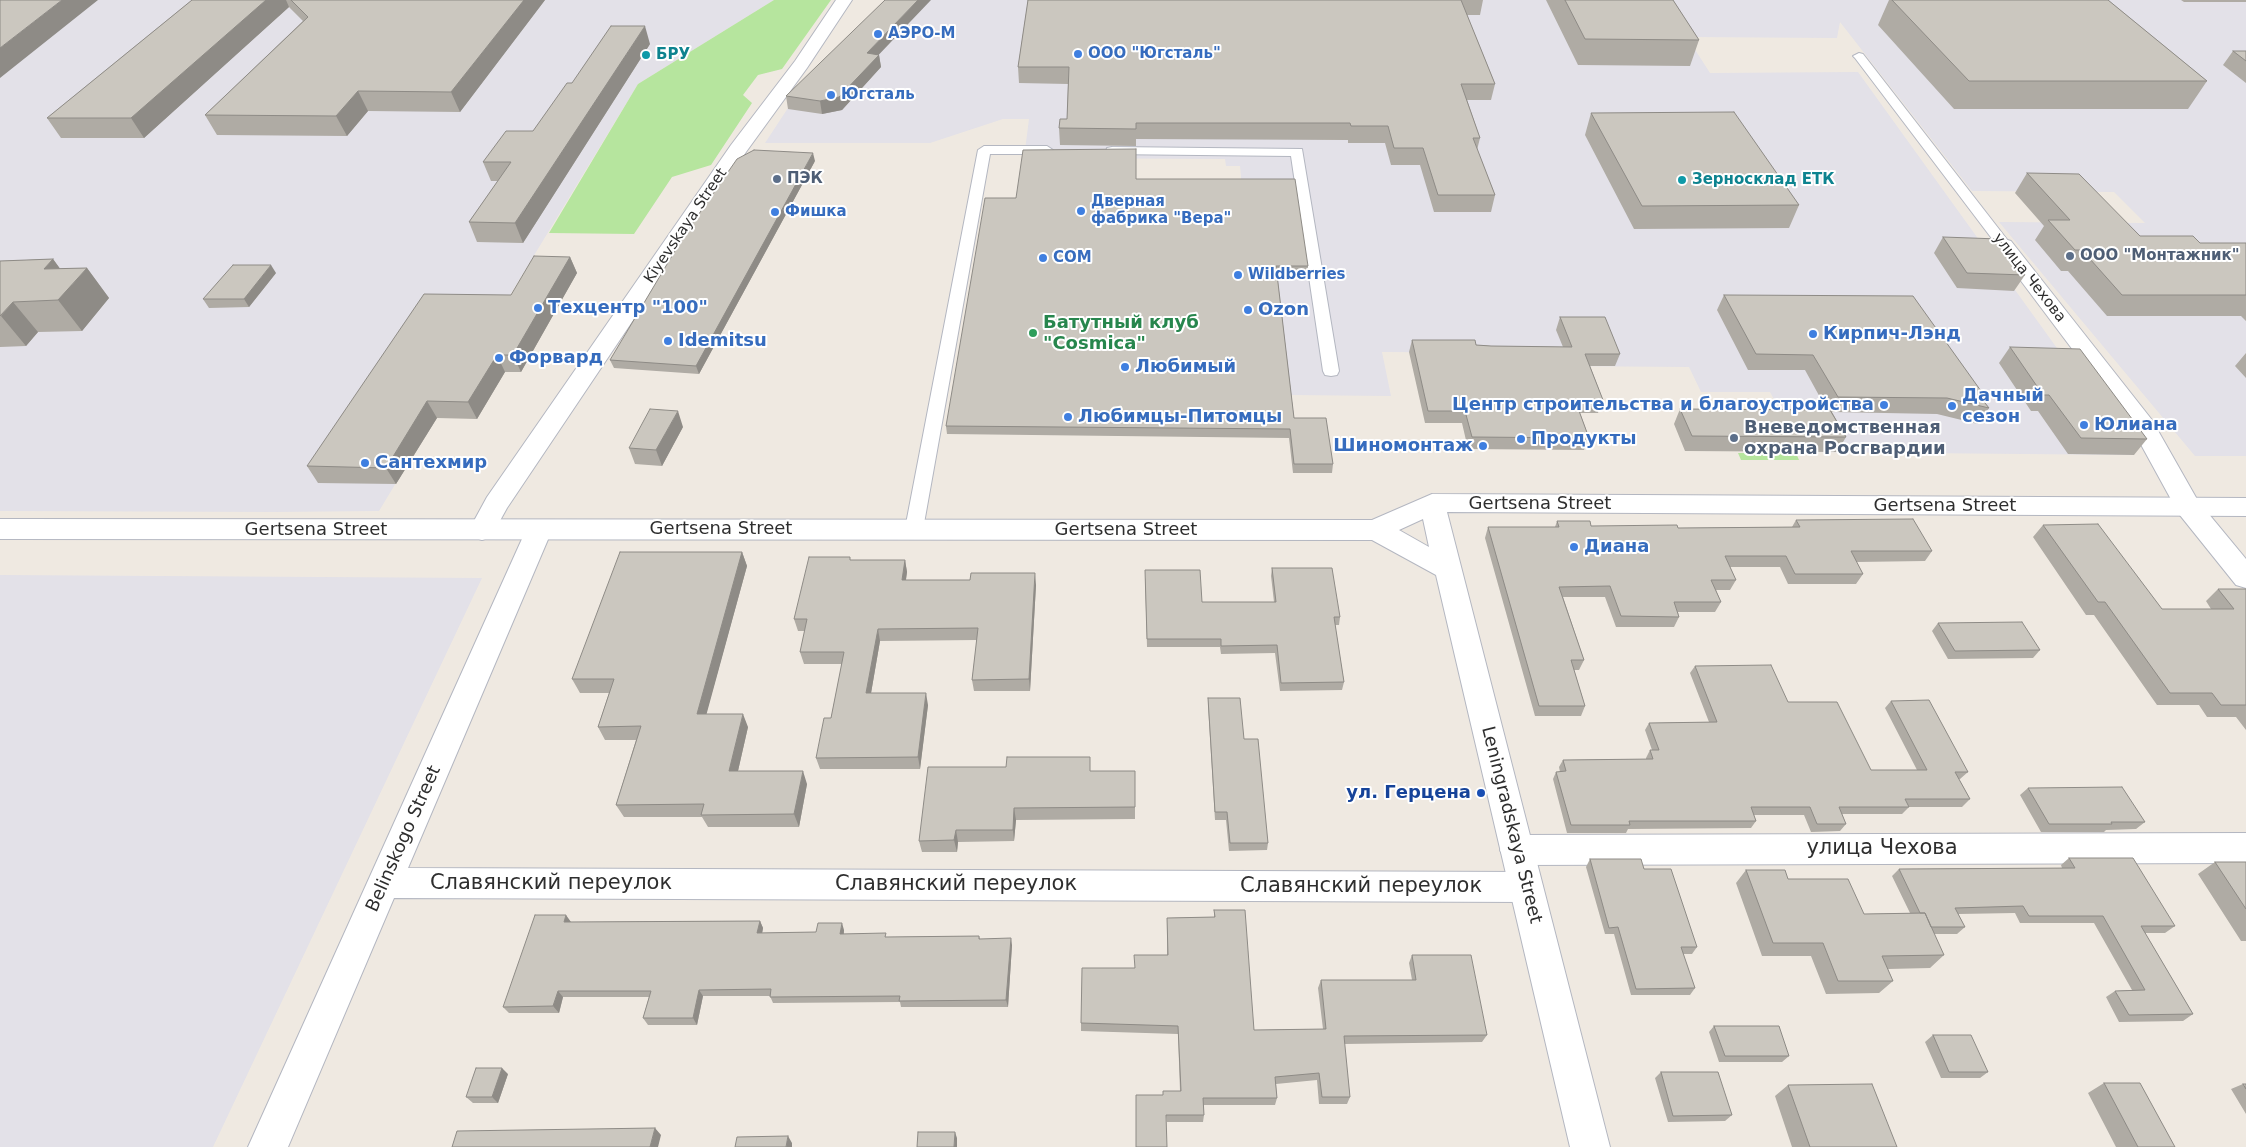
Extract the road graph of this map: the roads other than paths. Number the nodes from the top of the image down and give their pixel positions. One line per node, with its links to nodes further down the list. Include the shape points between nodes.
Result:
1 (844, 0): 12 (street, Kiyevskaya Street, via 732,157 496,504)
2 (1858, 56): 5 (lane, улица Чехова)
3 (1064, 150): 11 (lane, via 984,150)
4 (1093, 150): 6 (lane, via 1297,152)
5 (2004, 245): 8 (street, улица Чехова, via 2143,426)
6 (1331, 371)
7 (1432, 503): 8 (street, Gertsena Street); 14 (street, Gertsena Street); 15 (street, Leningradskaya Street)
8 (2188, 507): 9 (street, Gertsena Street); 16 (street, улица Чехова)
9 (2246, 507)
10 (0, 529): 12 (street, Gertsena Street)
11 (914, 529): 13 (street, Gertsena Street); 14 (street, Gertsena Street)
12 (482, 530): 13 (street, Gertsena Street)
13 (539, 530): 19 (street, Belinskogo Street)
14 (1376, 530): 15 (street)
15 (1448, 569): 18 (street, Leningradskaya Street)
16 (2246, 578)
17 (2246, 848): 18 (street, улица Чехова)
18 (1517, 850): 20 (street, Leningradskaya Street)
19 (385, 883): 20 (street, Славянский переулок); 21 (street, Belinskogo Street)
20 (1526, 887): 22 (street, Leningradskaya Street)
21 (268, 1147)
22 (1590, 1147)

